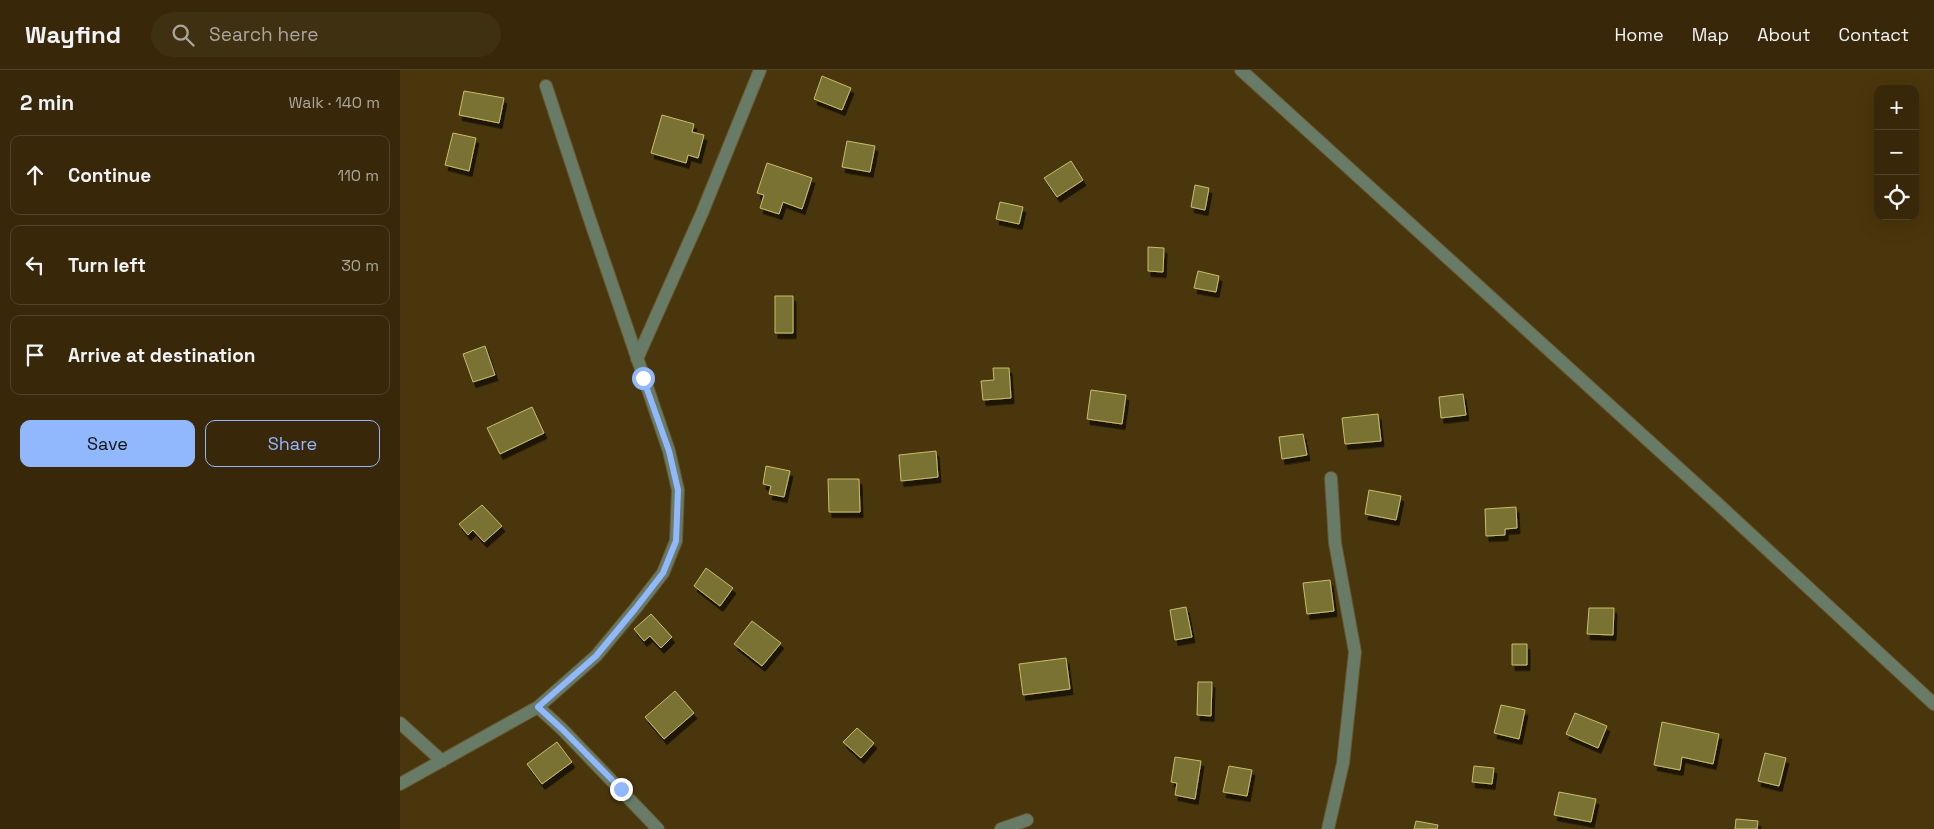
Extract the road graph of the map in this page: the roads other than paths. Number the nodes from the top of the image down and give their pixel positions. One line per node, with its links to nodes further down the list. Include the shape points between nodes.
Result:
1 (760, 70): 4 (street, via 702,213)
2 (1241, 70): 6 (street)
3 (546, 86): 4 (street)
4 (637, 359): 7 (street, via 669,451 678,490 676,541 663,573 596,656)
5 (1330, 478): 14 (street, via 1335,543 1355,652 1343,763)
6 (1934, 704)
7 (538, 707): 9 (street); 12 (street)
8 (400, 723): 9 (street)
9 (442, 761): 10 (street)
10 (400, 784)
11 (1027, 820): 13 (street)
12 (658, 829)
13 (1001, 829)
14 (1328, 829)

